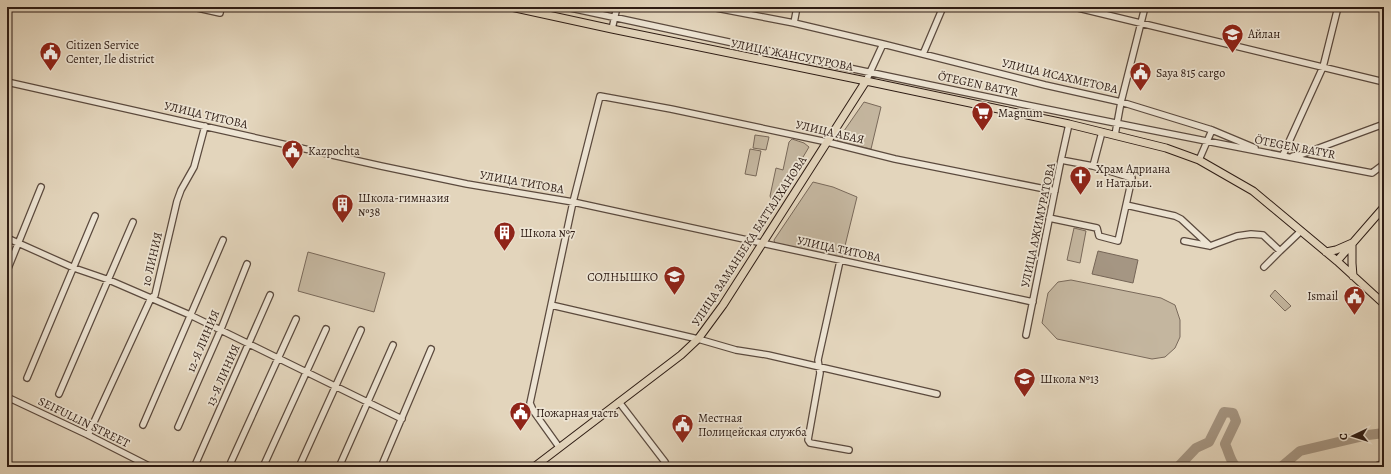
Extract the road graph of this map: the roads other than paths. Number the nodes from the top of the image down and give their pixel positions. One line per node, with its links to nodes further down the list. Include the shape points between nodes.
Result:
1 (194, 7): 11 (street)
2 (511, 7): 14 (main road, УЛИЦА ЖАНСУГУРОВА)
3 (566, 7): 32 (street, ÖTEGEN BATYR, via 1194,139 1372,173)
4 (617, 7): 14 (street)
5 (711, 7): 13 (street, УЛИЦА ИСАХМЕТОВА)
6 (797, 7): 13 (street)
7 (943, 7): 16 (street)
8 (1074, 7): 12 (street)
9 (1145, 7): 12 (street, УЛИЦА ИСАХМЕТОВА)
10 (1338, 7): 17 (street)
11 (221, 10)
12 (1141, 22): 17 (street); 21 (street, УЛИЦА ИСАХМЕТОВА)
13 (794, 23): 15 (street, УЛИЦА ИСАХМЕТОВА)
14 (612, 29): 18 (main road, УЛИЦА ЖАНСУГУРОВА)
15 (883, 44): 16 (street, УЛИЦА ИСАХМЕТОВА); 18 (street)
16 (923, 54): 21 (street, УЛИЦА ИСАХМЕТОВА)
17 (1323, 67): 20 (street); 29 (street)
18 (866, 81): 22 (main road, УЛИЦА ЖАНСУГУРОВА); 28 (main road, УЛИЦА ЗАМАНБЕКА БАТТАЛХАНОВА)
19 (7, 82): 24 (street, УЛИЦА ТИТОВА)
20 (1384, 82)
21 (1121, 102): 25 (street); 27 (street)
22 (1069, 124): 26 (main road, УЛИЦА ЖАНСУГУРОВА); 30 (street)
23 (1384, 124): 29 (street, via 1300,155)
24 (205, 126): 36 (street, УЛИЦА ТИТОВА, via 467,184); 61 (street, 10 ЛИНИЯ, via 194,167 179,195 155,294)
25 (1212, 130): 29 (street, via 1275,156); 31 (street)
26 (1102, 132): 27 (main road, УЛИЦА ЖАНСУГУРОВА); 33 (street)
27 (1115, 136): 31 (main road, УЛИЦА ЖАНСУГУРОВА, via 1166,148)
28 (827, 142): 35 (street, УЛИЦА АБАЯ, via 895,159); 36 (street, УЛИЦА АБАЯ, via 600,96); 47 (main road, УЛИЦА ЗАМАНБЕКА БАТТАЛХАНОВА)
29 (1283, 155)
30 (1061, 160): 33 (street, УЛИЦА АЖИМУРАТОВА); 35 (street, УЛИЦА АЖИМУРАТОВА)
31 (1199, 160): 42 (main road, УЛИЦА ЖАНСУГУРОВА, via 1253,191)
32 (1384, 164)
33 (1093, 166): 37 (street, УЛИЦА АЖИМУРАТОВА, via 1132,178)
34 (41, 187): 46 (street)
35 (1055, 191): 40 (street, УЛИЦА АЖИМУРАТОВА)
36 (573, 202): 47 (street, УЛИЦА ТИТОВА); 64 (street)
37 (1126, 205): 40 (street, via 1118,241 1099,236 1097,228); 49 (street, via 1175,216)
38 (1384, 207): 48 (main road)
39 (95, 216): 56 (street)
40 (1049, 218): 62 (street, УЛИЦА АЖИМУРАТОВА)
41 (134, 222): 59 (street)
42 (1301, 230): 50 (street); 51 (main road, УЛИЦА ЖАНСУГУРОВА)
43 (7, 238): 46 (street)
44 (223, 240): 65 (street)
45 (1184, 241): 49 (street)
46 (19, 243): 56 (street); 57 (street)
47 (762, 244): 52 (street, УЛИЦА ТИТОВА); 71 (main road, УЛИЦА ЗАМАНБЕКА БАТТАЛХАНОВА)
48 (1352, 244): 51 (main road); 53 (main road); 58 (main road)
49 (1210, 246): 50 (street, via 1237,236 1251,234 1263,235)
50 (1280, 251): 55 (street)
51 (1326, 252): 53 (main road, УЛИЦА ЖАНСУГУРОВА)
52 (840, 261): 62 (street, УЛИЦА ТИТОВА); 76 (street, via 818,360)
53 (1337, 261): 58 (main road, УЛИЦА ЖАНСУГУРОВА)
54 (247, 264): 67 (street, 12-Я ЛИНИЯ)
55 (1264, 267)
56 (74, 268): 59 (street); 78 (street)
57 (7, 271)
58 (1353, 276): 63 (main road, УЛИЦА ЖАНСУГУРОВА)
59 (109, 280): 61 (street); 80 (street)
60 (270, 295): 72 (street, 13-Я ЛИНИЯ)
61 (151, 298): 65 (street); 88 (street, 10 ЛИНИЯ)
62 (1033, 302): 70 (street, УЛИЦА АЖИМУРАТОВА)
63 (1384, 304)
64 (551, 305): 71 (street); 89 (street, via 530,403)
65 (190, 315): 67 (street); 86 (street)
66 (296, 319): 75 (street)
67 (220, 329): 72 (street); 87 (street, 12-Я ЛИНИЯ)
68 (326, 329): 77 (street)
69 (361, 330): 79 (street)
70 (1026, 335)
71 (698, 339): 76 (street, via 736,350); 84 (main road, УЛИЦА ЗАМАНБЕКА БАТТАЛХАНОВА)
72 (249, 344): 75 (street); 93 (street, 13-Я ЛИНИЯ)
73 (393, 344): 83 (street)
74 (431, 350): 85 (street)
75 (278, 358): 77 (street); 91 (street)
76 (819, 367): 81 (street); 90 (street, via 808,440 810,443)
77 (306, 373): 79 (street); 96 (street)
78 (27, 378)
79 (336, 387): 83 (street); 97 (street)
80 (59, 394)
81 (937, 394)
82 (7, 397): 88 (street, SEIFULLIN STREET)
83 (367, 402): 85 (street); 98 (street)
84 (619, 402): 89 (main road, УЛИЦА ЗАМАНБЕКА БАТТАЛХАНОВА); 92 (street)
85 (402, 419): 99 (street)
86 (143, 425)
87 (178, 427)
88 (88, 435): 95 (street, SEIFULLIN STREET)
89 (559, 447): 100 (main road, УЛИЦА ЗАМАНБЕКА БАТТАЛХАНОВА)
90 (849, 450)
91 (231, 462)
92 (665, 462)
93 (196, 463)
94 (1384, 463): 101 (street)
95 (151, 467)
96 (263, 467)
97 (299, 467)
98 (339, 467)
99 (381, 467)
100 (534, 467)
101 (1374, 467)

